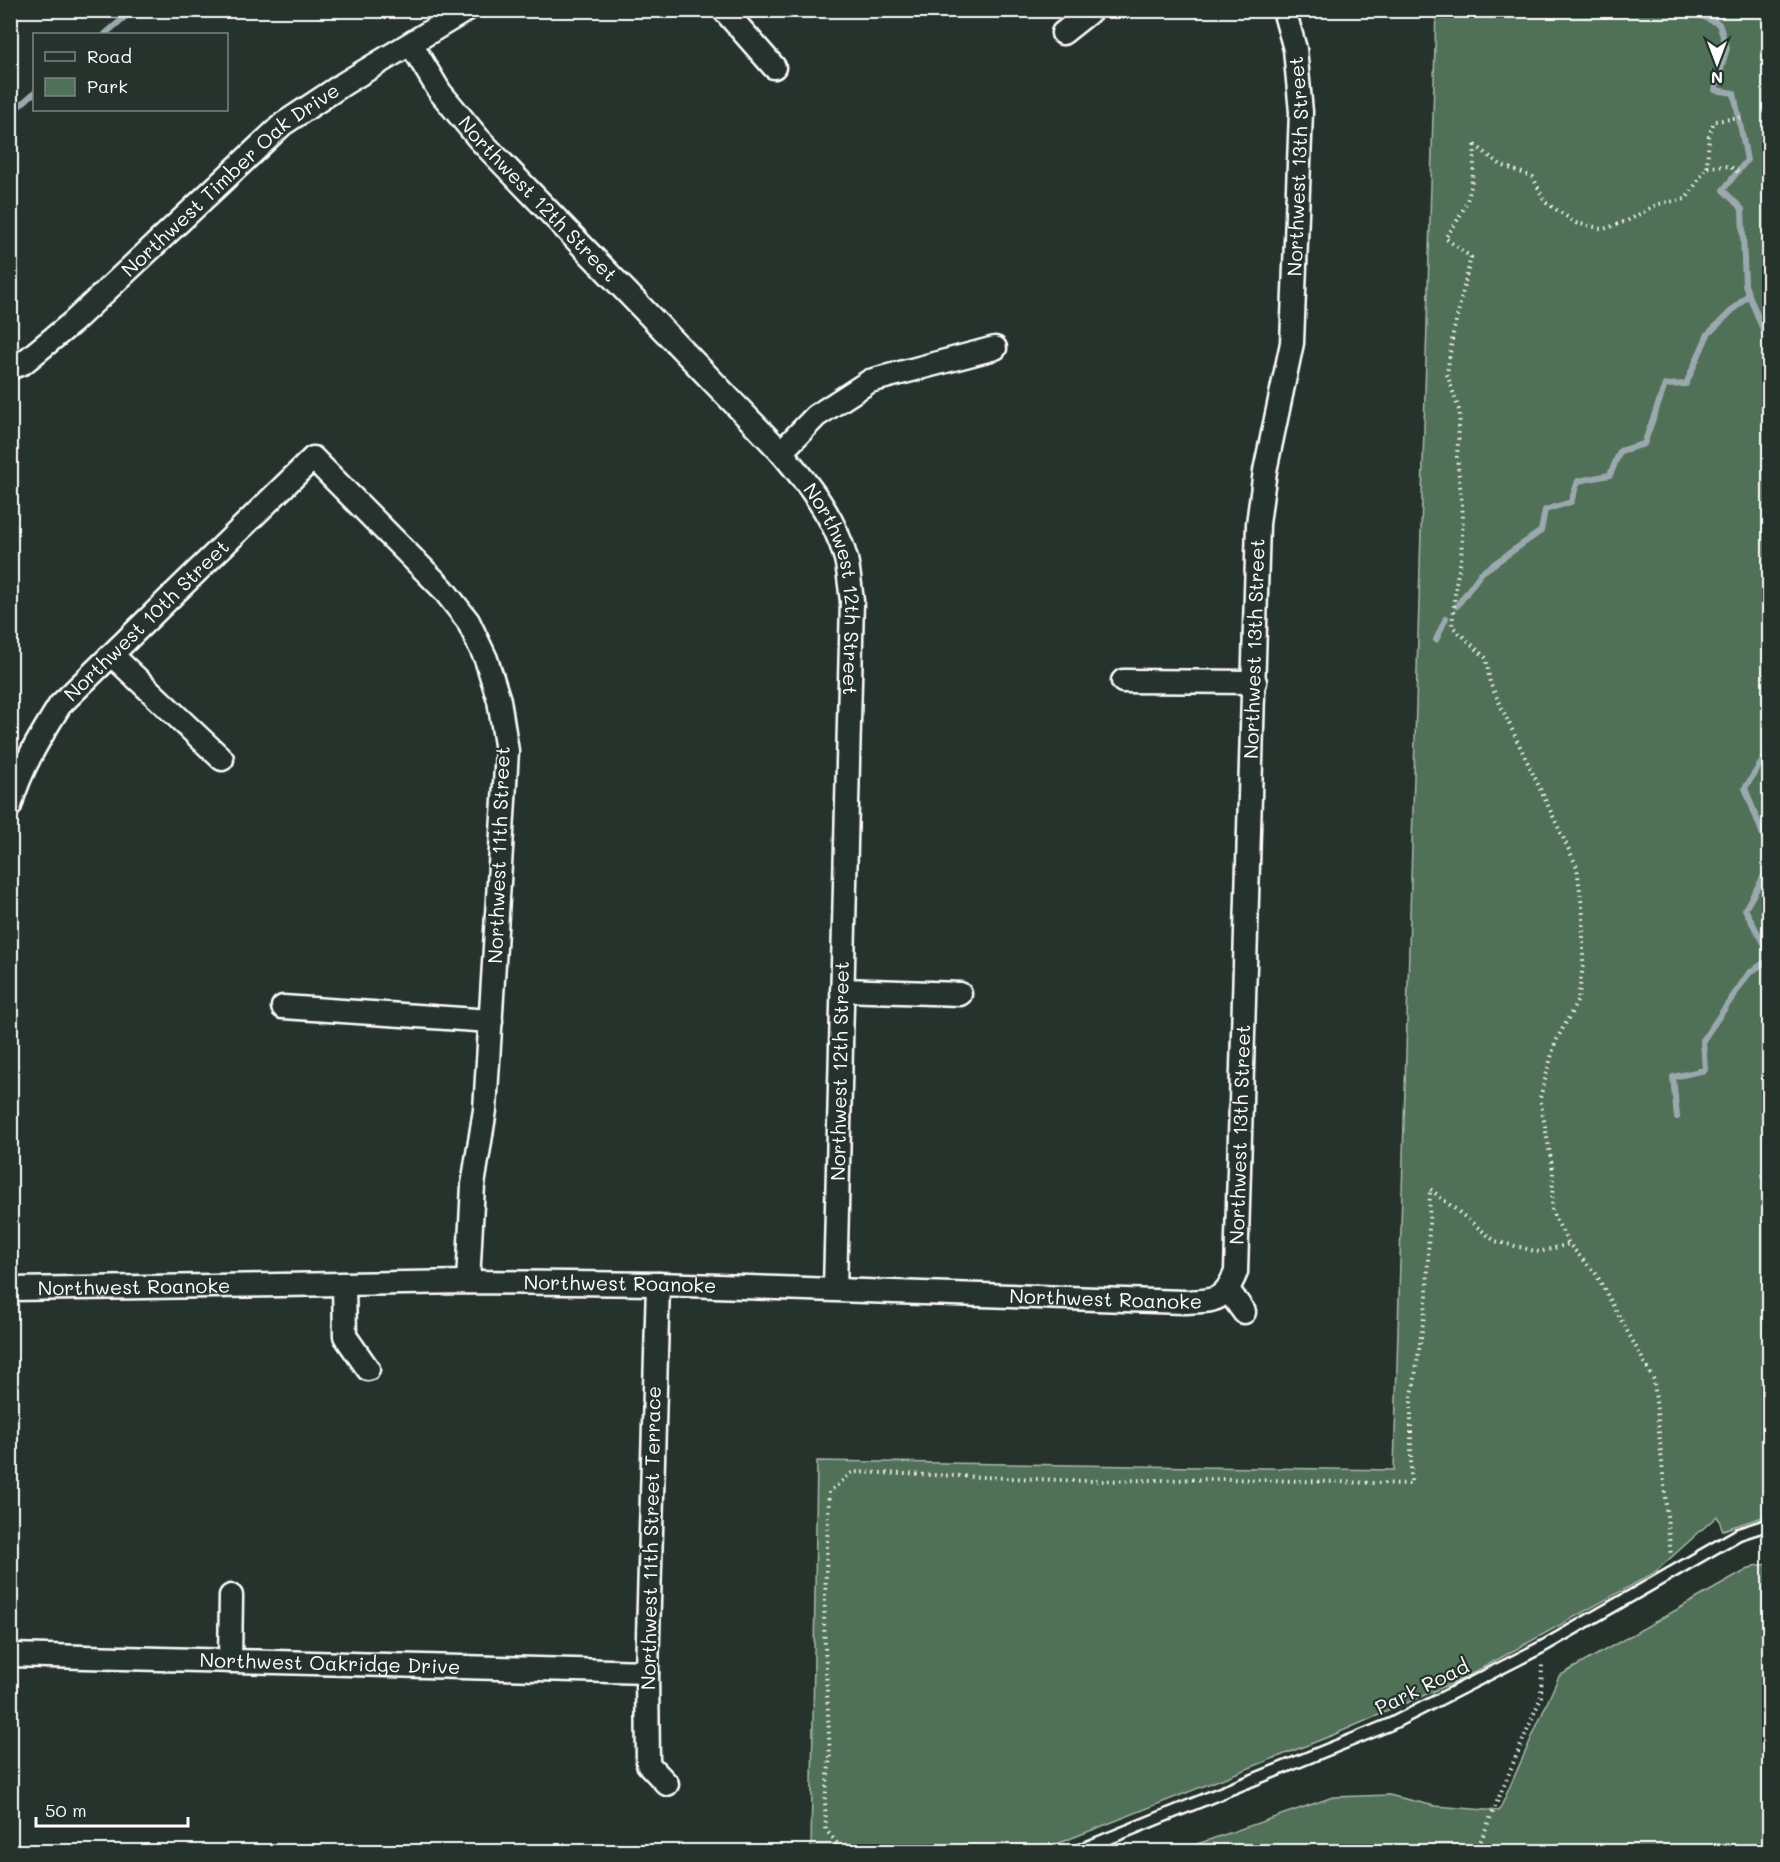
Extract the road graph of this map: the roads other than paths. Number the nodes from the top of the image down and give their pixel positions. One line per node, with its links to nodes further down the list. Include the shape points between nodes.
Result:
1 (466, 10): 6 (street, Northwest Timber Oak Drive)
2 (724, 10): 7 (street)
3 (1092, 10): 5 (street)
4 (1284, 10): 14 (street, Northwest 13th Street, via 1295,49 1301,112 1292,344 1258,524)
5 (1063, 33)
6 (411, 44): 9 (street, Northwest Timber Oak Drive, via 283,124 73,322 23,363); 10 (street, Northwest 12th Street, via 440,92 479,140)
7 (774, 67)
8 (995, 348): 10 (street, via 870,381 816,416)
9 (10, 368)
10 (781, 452): 17 (street, Northwest 12th Street, via 831,520 846,559 852,600)
11 (313, 458): 12 (street, Northwest 10th Street); 20 (street, Northwest 11th Street, via 443,589 468,621 499,700 507,751)
12 (112, 655): 15 (street); 16 (street, Northwest 10th Street, via 60,705 37,741)
13 (1123, 681): 14 (street)
14 (1255, 682): 26 (street, Northwest 13th Street, via 1236,1272)
15 (222, 759)
16 (10, 806)
17 (842, 990): 18 (street); 25 (street, Northwest 12th Street)
18 (960, 994)
19 (283, 1007): 20 (street)
20 (491, 1021): 21 (street, Northwest 11th Street, via 485,1110 473,1185)
21 (468, 1282): 22 (street, Northwest Roanoke); 23 (street, Northwest Roanoke)
22 (658, 1284): 25 (street, Northwest Roanoke); 33 (street, Northwest 11th Street Terrace)
23 (344, 1286): 24 (street, Northwest Roanoke); 28 (street, via 345,1336)
24 (10, 1289)
25 (835, 1289): 26 (street, Northwest Roanoke, via 1183,1302 1218,1299)
26 (1228, 1290): 27 (street)
27 (1244, 1312)
28 (368, 1369)
29 (1770, 1524): 35 (lane, Park Road, via 1739,1534 1542,1647 1391,1724)
30 (231, 1596): 32 (street)
31 (10, 1654): 32 (street, Northwest Oakridge Drive)
32 (230, 1661): 33 (street, Northwest Oakridge Drive)
33 (647, 1672): 34 (street, Northwest 11th Street Terrace, via 648,1764)
34 (667, 1784)
35 (1075, 1851)

